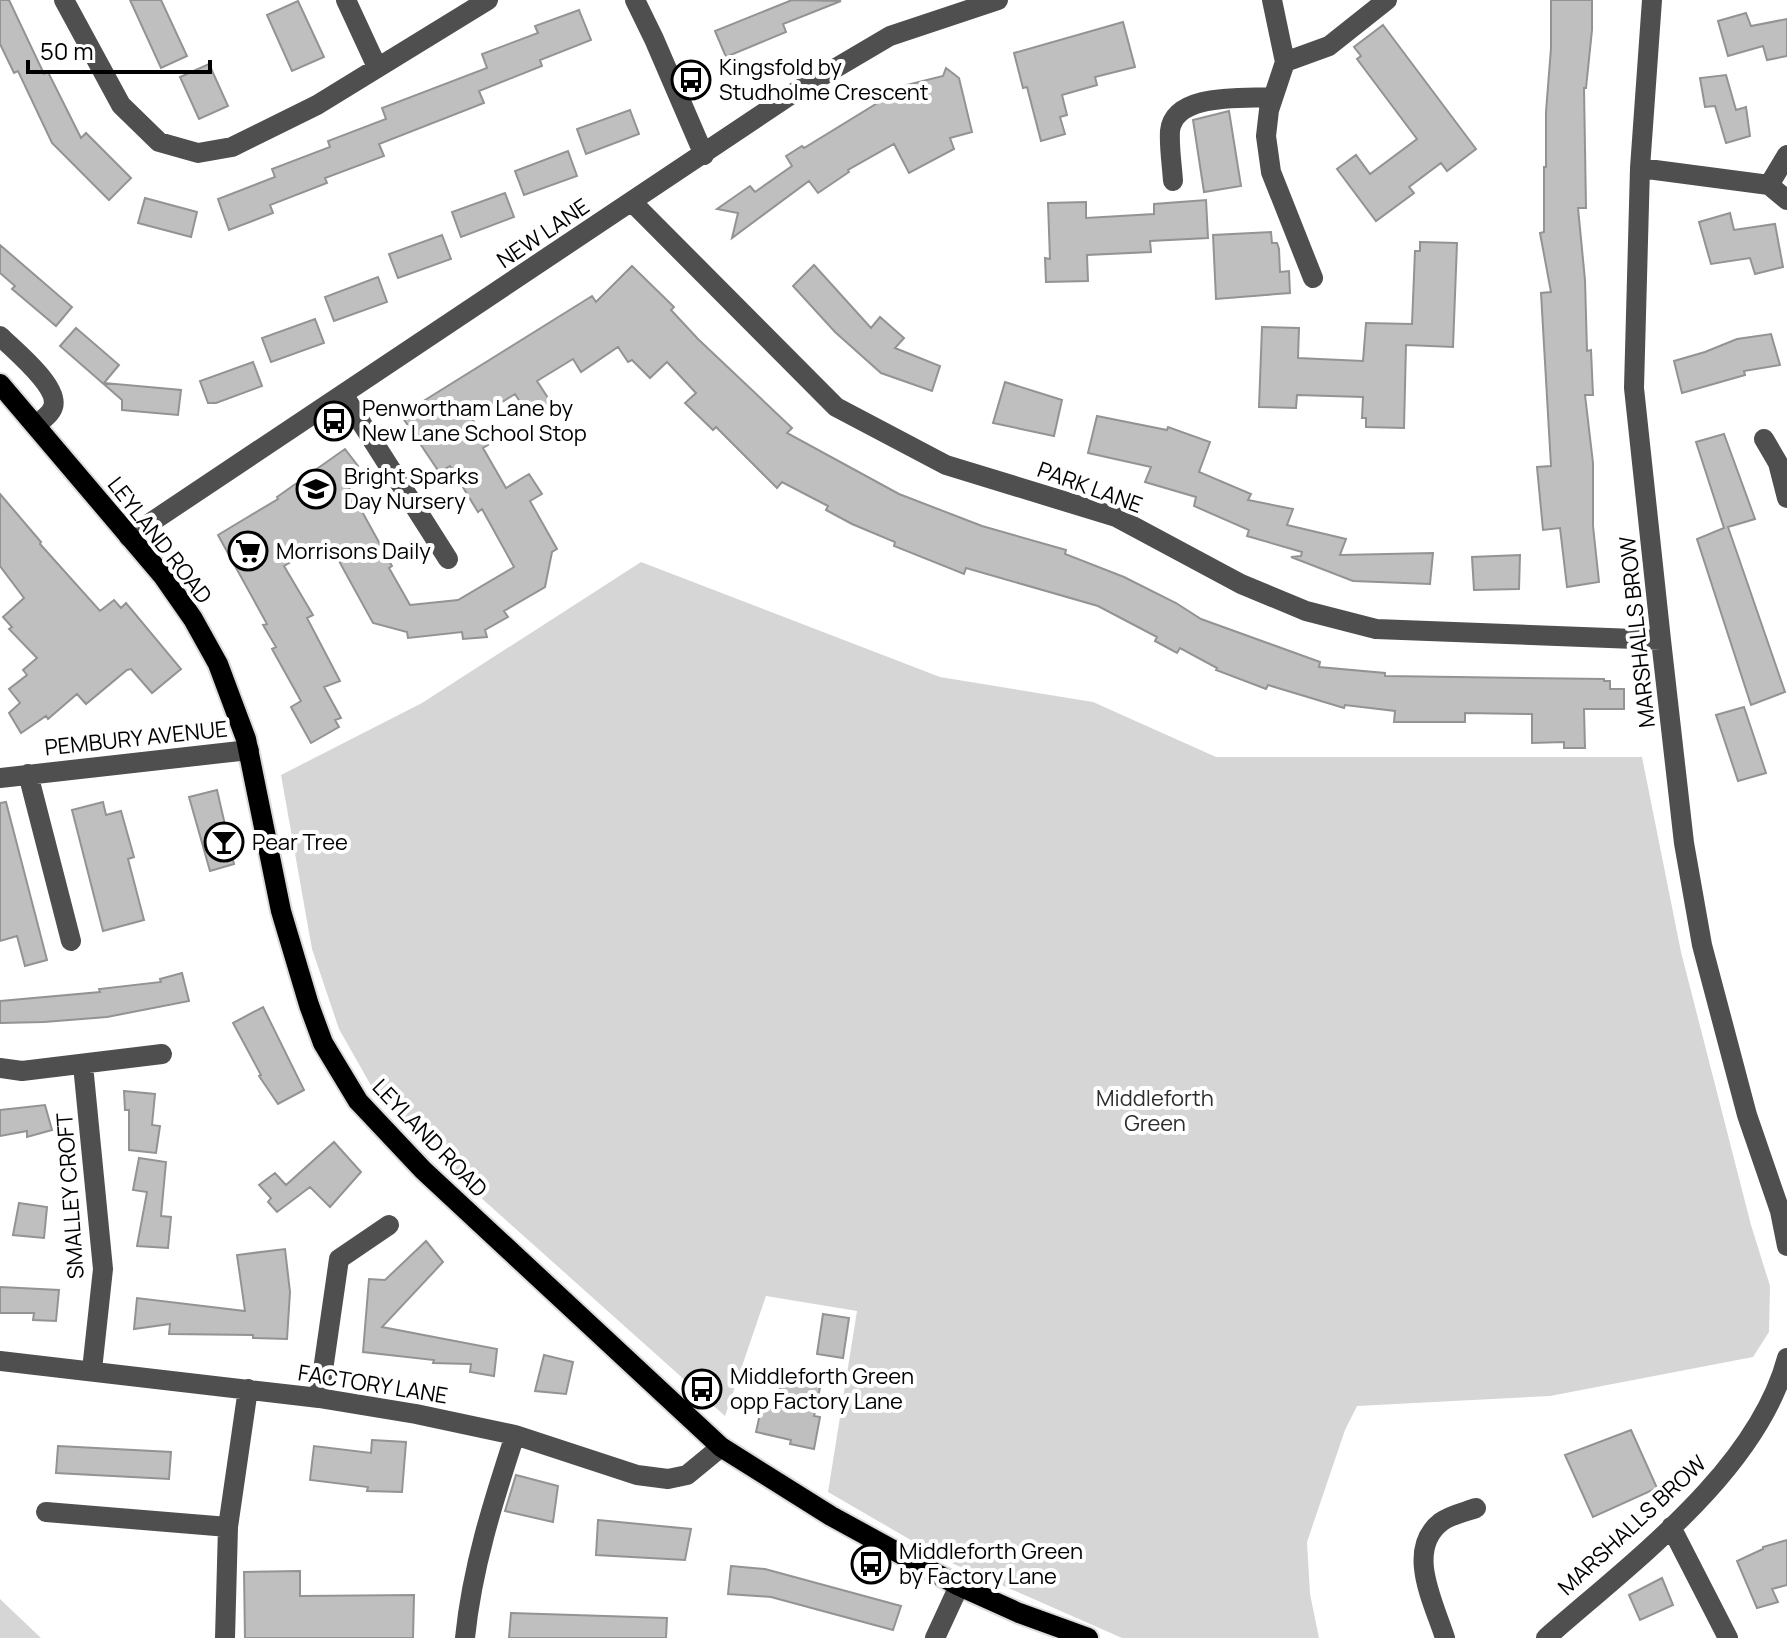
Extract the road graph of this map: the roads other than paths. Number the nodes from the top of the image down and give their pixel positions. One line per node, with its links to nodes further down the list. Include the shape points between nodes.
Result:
1 (64, 0): 10 (street, via 121,105 159,142 198,153 232,147 317,105)
2 (346, 0): 10 (street)
3 (488, 0): 10 (street)
4 (635, 0): 12 (street)
5 (998, 0): 12 (street, NEW LANE, via 890,36 795,92)
6 (1272, 0): 9 (street)
7 (1387, 0): 9 (street, via 1329,46)
8 (1652, 0): 14 (street, MARSHALLS BROW)
9 (1285, 62): 11 (street)
10 (377, 67)
11 (1273, 97): 15 (street, via 1198,101 1181,111 1170,129); 19 (street, via 1266,136 1271,172)
12 (704, 155): 18 (street, NEW LANE)
13 (1787, 155): 16 (street)
14 (1640, 168): 16 (street); 28 (street, MARSHALLS BROW, via 1634,388)
15 (1173, 181)
16 (1769, 185): 17 (street)
17 (1787, 200)
18 (632, 202): 22 (street, NEW LANE); 28 (street, PARK LANE, via 836,407 946,465 1116,517 1241,584 1306,611 1376,629)
19 (1313, 278)
20 (0, 336): 23 (street, via 50,387 55,399 53,411)
21 (0, 384): 23 (main road, LEYLAND ROAD)
22 (343, 394): 26 (street, NEW LANE); 27 (street)
23 (36, 425): 26 (main road, LEYLAND ROAD)
24 (1764, 439): 25 (street, via 1778,463)
25 (1787, 498)
26 (129, 537): 29 (main road, LEYLAND ROAD, via 193,619 218,664)
27 (448, 559)
28 (1661, 640): 36 (street, MARSHALLS BROW, via 1684,843 1702,945 1747,1115)
29 (249, 750): 30 (street, PEMBURY AVENUE); 45 (main road, LEYLAND ROAD, via 281,911 309,1005 323,1043 358,1101 423,1170)
30 (28, 774): 31 (street, PEMBURY AVENUE); 32 (street, PEMBURY AVENUE)
31 (0, 778)
32 (71, 941)
33 (162, 1054): 34 (street)
34 (83, 1065): 35 (street); 41 (street, SMALLEY CROFT, via 103,1269)
35 (0, 1068)
36 (1783, 1210): 38 (street, MARSHALLS BROW)
37 (389, 1225): 43 (street, via 339,1259)
38 (1787, 1246)
39 (1787, 1358): 49 (street, MARSHALLS BROW, via 1773,1400 1750,1438)
40 (0, 1361): 41 (street, FACTORY LANE)
41 (92, 1370): 42 (street, FACTORY LANE)
42 (248, 1389): 43 (street, FACTORY LANE); 48 (street)
43 (319, 1398): 44 (street, FACTORY LANE)
44 (515, 1435): 45 (street, FACTORY LANE, via 637,1475 668,1479 687,1475); 53 (street, via 490,1510)
45 (721, 1447): 50 (main road, LEYLAND ROAD, via 831,1516)
46 (1476, 1508): 55 (street, via 1442,1520 1425,1539 1422,1565)
47 (46, 1512): 48 (street)
48 (228, 1527): 52 (street)
49 (1671, 1527): 56 (street, MARSHALLS BROW); 57 (street)
50 (959, 1586): 51 (main road, LEYLAND ROAD); 54 (street)
51 (1085, 1637)
52 (225, 1638)
53 (465, 1638)
54 (935, 1638)
55 (1445, 1638)
56 (1546, 1638)
57 (1728, 1638)

